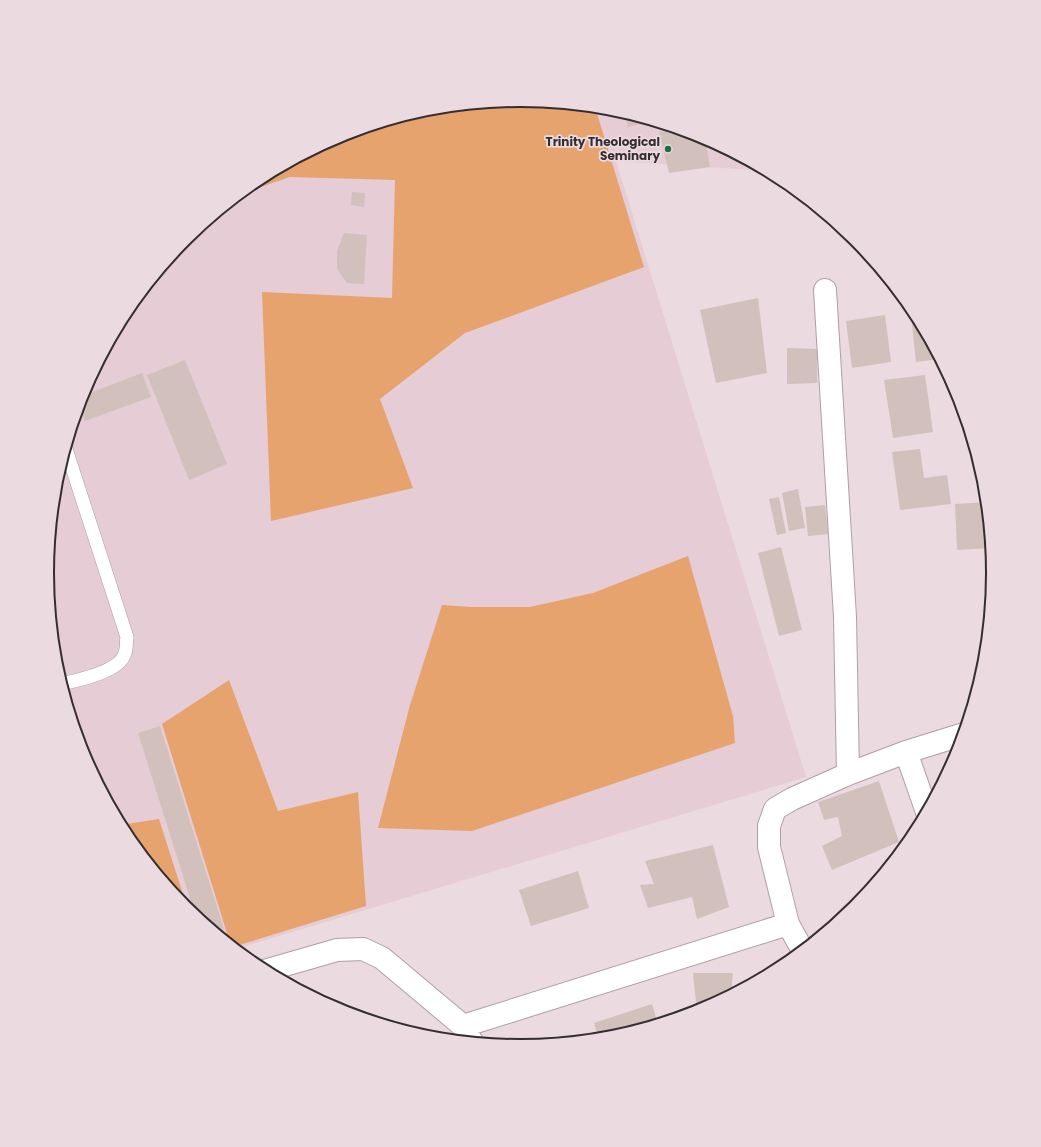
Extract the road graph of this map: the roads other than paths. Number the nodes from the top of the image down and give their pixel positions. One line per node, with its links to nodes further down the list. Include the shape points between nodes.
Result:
1 (825, 290): 6 (street, via 845,617)
2 (69, 458): 3 (lane, via 127,637 125,654 118,662 100,674)
3 (67, 683)
4 (957, 736): 5 (street)
5 (906, 752): 6 (street); 7 (street)
6 (848, 774): 8 (street, via 792,799 775,810 773,815 769,826 769,848)
7 (925, 807)
8 (788, 924): 9 (street); 11 (street)
9 (800, 946)
10 (273, 969): 11 (street, via 337,950 363,949 382,958)
11 (467, 1034)

